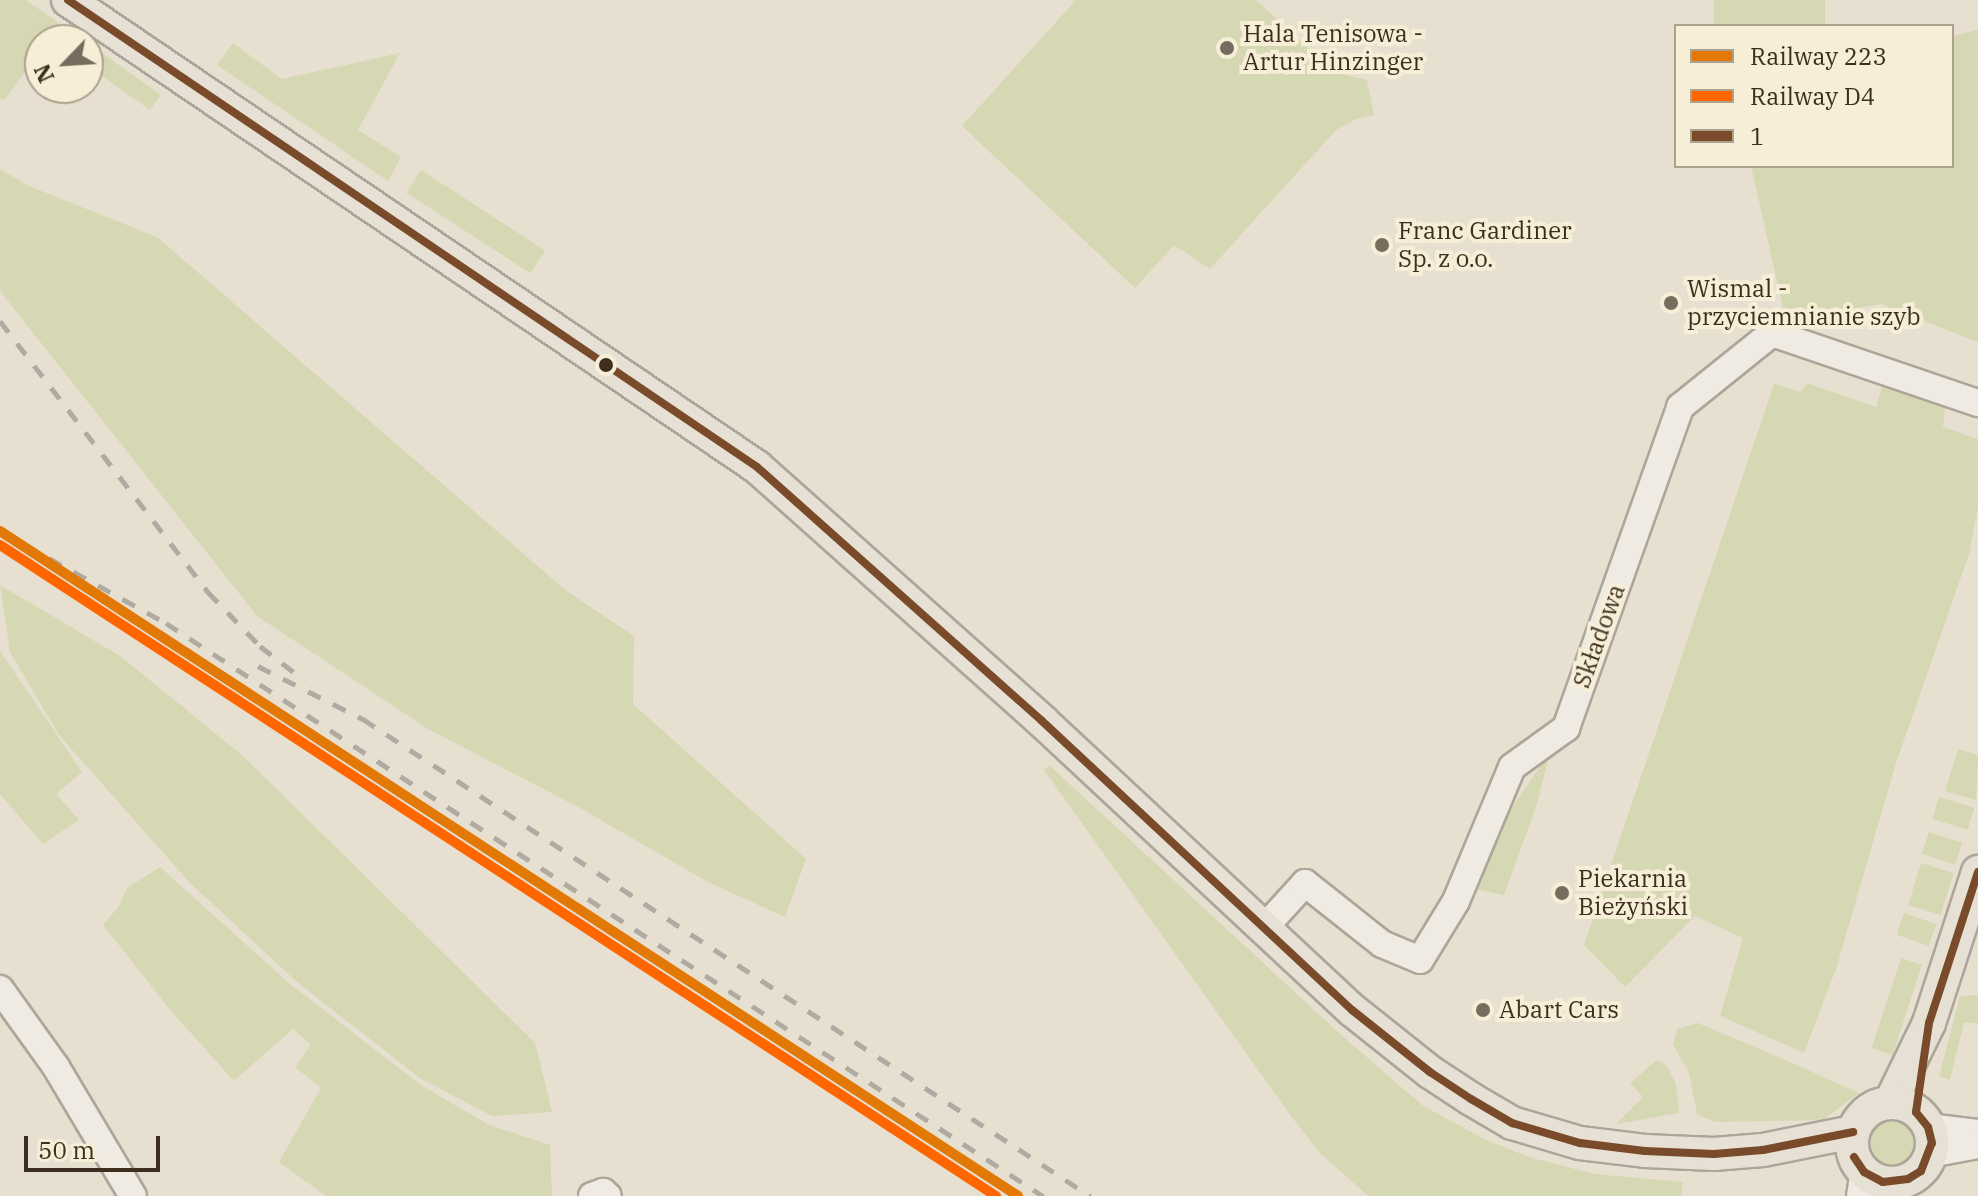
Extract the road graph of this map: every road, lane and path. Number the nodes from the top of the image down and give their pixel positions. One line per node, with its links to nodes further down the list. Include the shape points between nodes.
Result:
1 (68, 0): 4 (main road, via 757,467)
2 (1978, 403): 4 (street, Składowa, via 1772,333 1680,407 1566,728 1512,767 1456,901 1420,960 1382,944 1305,883)
3 (1978, 872): 6 (main road, via 1929,1023)
4 (1264, 928): 9 (main road, via 1352,1010 1430,1072 1512,1123 1580,1143 1645,1151 1763,1150)
5 (0, 989): 11 (street, via 56,1067)
6 (1916, 1124): 7 (street); 8 (street); 9 (main road, via 1871,1109); 10 (main road, via 1921,1171)
7 (1978, 1133)
8 (1978, 1145)
9 (1858, 1164): 10 (main road)
10 (1890, 1190)
11 (133, 1196)
12 (592, 1196): 13 (street)
13 (608, 1196)

